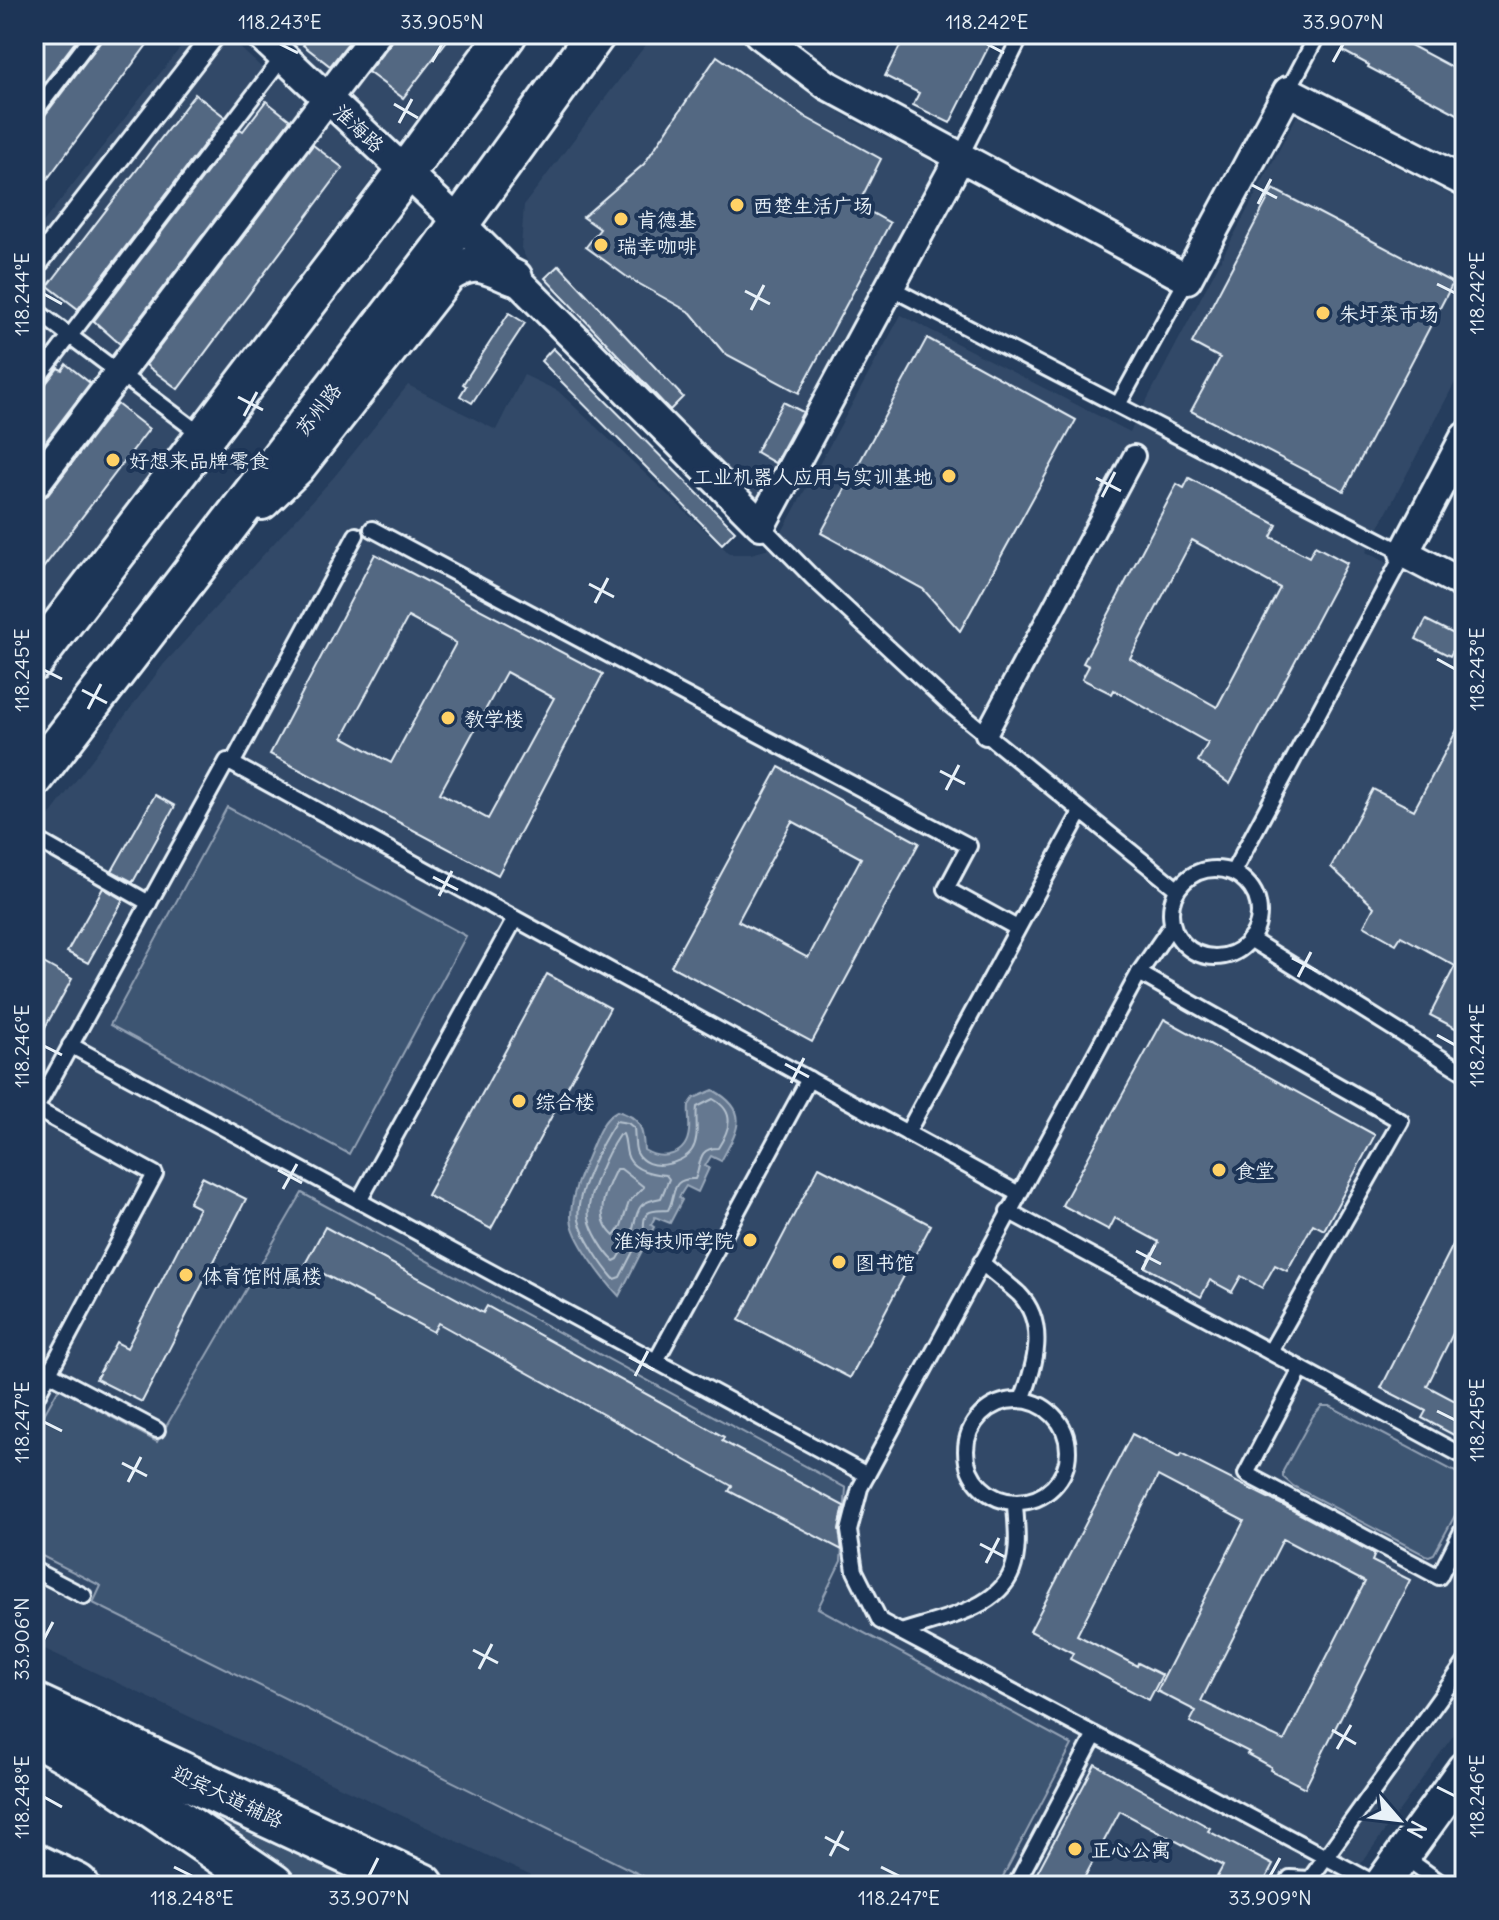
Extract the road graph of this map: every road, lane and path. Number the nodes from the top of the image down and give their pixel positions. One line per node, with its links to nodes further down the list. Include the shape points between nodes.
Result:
1 (94, 34): 13 (lane)
2 (215, 34): 18 (street)
3 (259, 34): 10 (street, 淮海路)
4 (376, 34): 12 (street)
5 (507, 34): 15 (main road)
6 (596, 34): 17 (main road, 苏州路)
7 (759, 34): 14 (street, via 827,85)
8 (1022, 34): 14 (lane)
9 (1318, 34): 11 (lane)
10 (283, 57): 12 (street, 淮海路); 23 (lane)
11 (1288, 91): 16 (street); 20 (street)
12 (327, 98): 15 (street, 淮海路); 24 (street)
13 (34, 113)
14 (960, 157): 20 (street); 21 (street)
15 (406, 172): 17 (street, 淮海路); 27 (main road)
16 (1465, 182)
17 (460, 223): 19 (street, 淮海路); 35 (main road, 苏州路)
18 (34, 267)
19 (515, 278): 31 (street, 淮海路); 35 (street, via 477,263 448,275 297,468)
20 (1187, 279): 26 (lane)
21 (889, 287): 26 (lane); 31 (street)
22 (34, 309): 23 (lane)
23 (70, 336): 24 (lane); 25 (lane)
24 (119, 373): 27 (lane); 30 (street)
25 (34, 383)
26 (1118, 405): 34 (lane)
27 (204, 437): 37 (main road)
28 (1465, 437): 34 (street)
29 (1134, 456): 38 (street)
30 (34, 485)
31 (761, 525): 38 (lane)
32 (372, 529): 48 (lane, via 969,846 946,889)
33 (356, 535): 39 (lane)
34 (1404, 553): 36 (street); 43 (lane)
35 (201, 561): 40 (main road, 苏州路)
36 (1465, 585)
37 (34, 661)
38 (986, 734): 41 (lane)
39 (232, 764): 45 (lane, via 227,761); 46 (lane)
40 (34, 778)
41 (1081, 812): 44 (lane); 48 (lane)
42 (34, 838): 45 (lane)
43 (1233, 872): 44 (lane, via 1196,872); 49 (lane, via 1258,901 1257,927)
44 (1177, 889): 47 (lane)
45 (149, 903): 51 (lane)
46 (515, 919): 53 (lane); 57 (lane)
47 (1172, 925): 49 (lane, via 1178,938 1200,955 1228,955); 50 (lane)
48 (1017, 928): 55 (lane)
49 (1250, 939): 52 (lane)
50 (1139, 973): 56 (lane); 60 (lane, via 1401,1121)
51 (70, 1045): 54 (lane); 57 (lane)
52 (1465, 1073)
53 (809, 1079): 55 (lane); 61 (lane)
54 (35, 1110): 63 (lane, via 155,1174)
55 (907, 1133): 56 (lane)
56 (1017, 1193): 58 (lane)
57 (359, 1201): 61 (lane)
58 (1008, 1211): 59 (lane); 60 (lane)
59 (981, 1262): 64 (lane, via 1021,1296 1032,1315 1036,1362); 68 (lane)
60 (1270, 1352): 62 (lane)
61 (656, 1361): 68 (lane)
62 (1301, 1369): 67 (lane); 70 (lane, via 1246,1474 1439,1577)
63 (49, 1373): 65 (lane); 66 (lane)
64 (1022, 1400): 69 (lane, via 1053,1415 1063,1429 1068,1454 1060,1479 1048,1492); 69 (lane, via 990,1407 969,1432 966,1448 967,1464 985,1492)
65 (34, 1401)
66 (157, 1430)
67 (1465, 1457)
68 (867, 1475): 73 (lane, via 849,1531 855,1571 880,1621)
69 (1015, 1503): 73 (lane, via 1017,1548 1005,1584 961,1612)
70 (1465, 1525)
71 (34, 1570): 72 (lane)
72 (84, 1596)
73 (901, 1632): 77 (lane)
74 (1465, 1663): 80 (lane)
75 (34, 1706): 84 (main road, 迎宾大道辅路)
76 (34, 1732): 83 (main road, via 100,1769)
77 (1095, 1735): 80 (lane); 85 (lane)
78 (1465, 1769): 79 (street)
79 (1403, 1856): 87 (street); 88 (lane)
80 (1325, 1857): 86 (lane, via 1310,1879 1290,1878); 87 (lane)
81 (34, 1866): 82 (main road)
82 (76, 1886)
83 (272, 1886)
84 (422, 1886)
85 (1015, 1886)
86 (1286, 1886)
87 (1380, 1886)
88 (1445, 1886)

